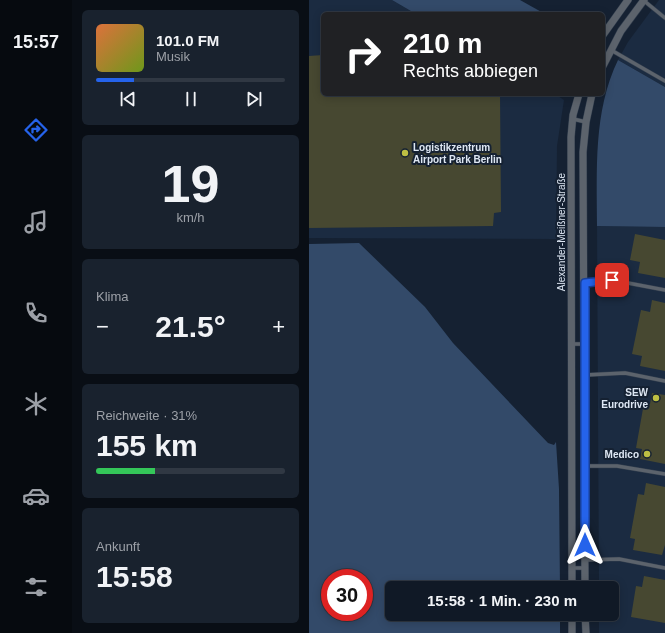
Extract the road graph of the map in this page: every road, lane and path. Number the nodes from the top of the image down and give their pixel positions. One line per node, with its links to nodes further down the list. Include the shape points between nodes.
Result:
1 (627, 0): 4 (street)
2 (644, 0): 3 (lane); 5 (street)
3 (665, 18)
4 (605, 32)
5 (610, 49): 6 (street); 7 (lane)
6 (605, 61)
7 (665, 81)
8 (579, 96): 10 (street, Alexander-Meißner-Straße)
9 (592, 96): 11 (street)
10 (573, 119): 11 (lane); 14 (street, Alexander-Meißner-Straße)
11 (586, 122): 12 (street, via 583,152)
12 (585, 283): 13 (lane, via 612,280); 15 (street)
13 (665, 290)
14 (572, 344): 15 (lane); 21 (street, Alexander-Meißner-Straße)
15 (584, 344): 16 (street)
16 (585, 375): 17 (lane, via 625,373); 18 (street)
17 (665, 381)
18 (585, 466): 19 (lane, via 617,466); 20 (street)
19 (665, 474)
20 (585, 560): 22 (street); 23 (lane, via 619,560)
21 (572, 568): 22 (lane); 24 (street, Alexander-Meißner-Straße)
22 (585, 568): 25 (street)
23 (665, 568)
24 (572, 581)
25 (585, 581)
26 (572, 621): 28 (street)
27 (585, 621): 29 (street)
28 (572, 633)
29 (585, 633)

